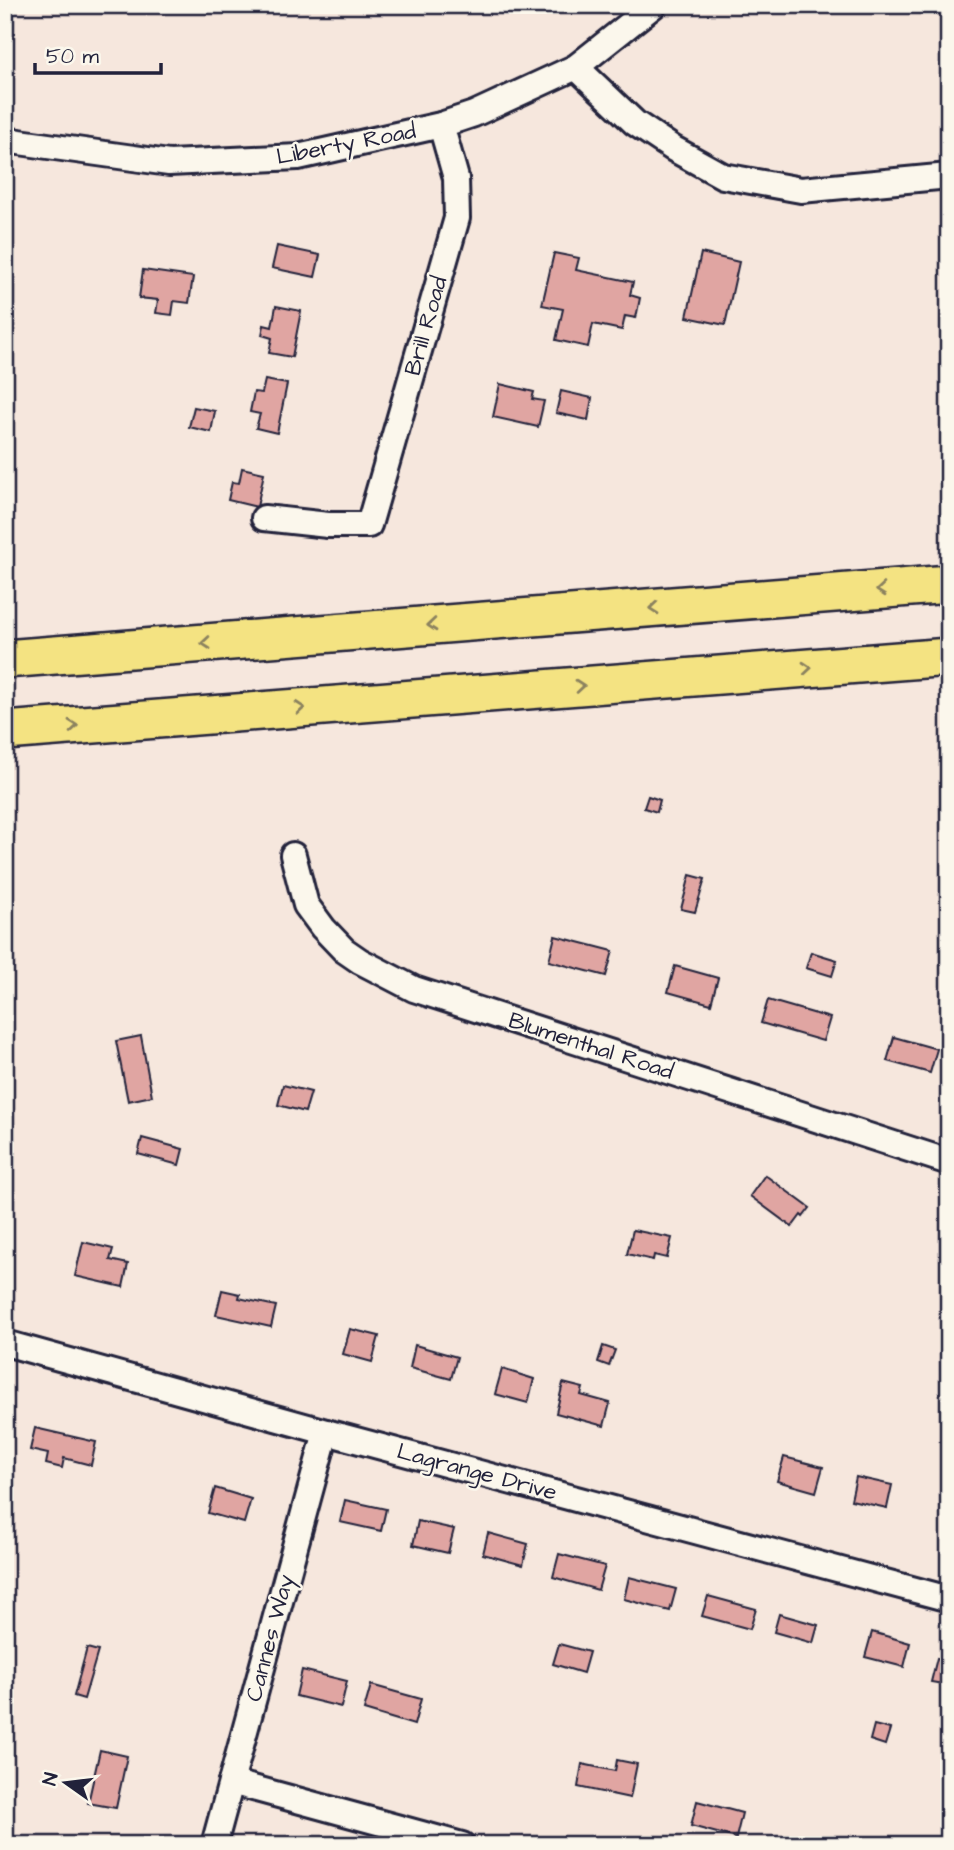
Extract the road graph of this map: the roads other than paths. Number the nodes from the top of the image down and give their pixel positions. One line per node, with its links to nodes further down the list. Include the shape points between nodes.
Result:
1 (654, 5): 2 (street, Liberty Road)
2 (576, 67): 3 (street, Liberty Road); 5 (street, via 635,123 723,176 801,190)
3 (441, 125): 4 (street, Liberty Road, via 298,157 169,163); 6 (street, Brill Road, via 456,178 457,218 369,525)
4 (5, 140)
5 (949, 176)
6 (264, 518)
7 (949, 584): 9 (highway, one-way to 9)
8 (949, 656): 10 (highway, one-way to 8)
9 (5, 659)
10 (5, 731)
11 (293, 855): 12 (street, Blumenthal Road, via 307,907 323,928 344,950 414,989)
12 (949, 1162)
13 (5, 1343): 14 (street, Lagrange Drive)
14 (326, 1432): 15 (street, Lagrange Drive); 16 (street, Cannes Way)
15 (949, 1599)
16 (231, 1782): 17 (street, Cannes Way); 18 (street)
17 (214, 1845)
18 (462, 1845)

